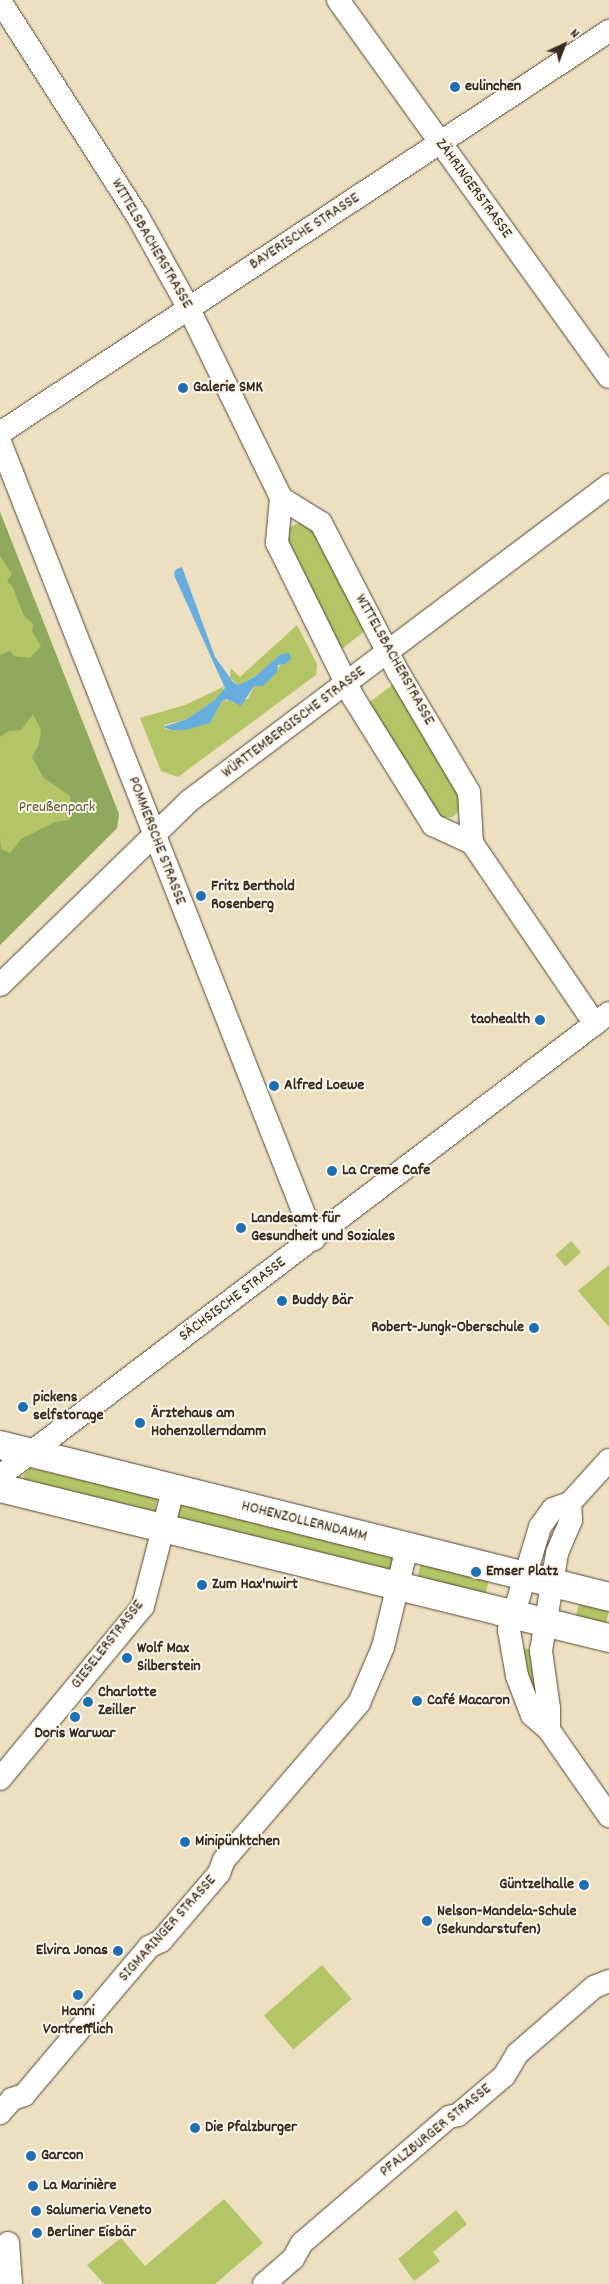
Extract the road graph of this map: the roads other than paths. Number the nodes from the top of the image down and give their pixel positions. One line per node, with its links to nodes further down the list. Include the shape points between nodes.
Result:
1 (338, 0): 4 (street, ZÄHRINGERSTRASSE)
2 (0, 1): 5 (street, WITTELSBACHERSTRASSE, via 137,215)
3 (609, 30): 4 (street, BAYERISCHE STRASSE)
4 (440, 143): 5 (street, BAYERISCHE STRASSE); 6 (street, ZÄHRINGERSTRASSE)
5 (189, 309): 7 (street, BAYERISCHE STRASSE); 10 (street, WITTELSBACHERSTRASSE)
6 (609, 377)
7 (0, 433)
8 (0, 442): 13 (street, POMMERSCHE STRASSE)
9 (609, 485): 11 (street, WÜRTTEMBERGISCHE STRASSE)
10 (281, 498): 11 (street, WITTELSBACHERSTRASSE, via 320,523); 12 (street, via 277,543)
11 (388, 653): 12 (street, WÜRTTEMBERGISCHE STRASSE); 14 (street, WITTELSBACHERSTRASSE, via 469,792)
12 (346, 684): 13 (street, WÜRTTEMBERGISCHE STRASSE, via 189,801); 14 (street, via 433,825)
13 (153, 834): 15 (street, WÜRTTEMBERGISCHE STRASSE); 17 (street, POMMERSCHE STRASSE)
14 (472, 842): 16 (street)
15 (0, 985)
16 (602, 1018): 17 (street, SÄCHSISCHE STRASSE)
17 (314, 1239): 19 (street, SÄCHSISCHE STRASSE)
18 (0, 1445): 19 (main road, HOHENZOLLERNDAMM)
19 (27, 1454): 21 (street, SÄCHSISCHE STRASSE); 23 (main road, HOHENZOLLERNDAMM)
20 (609, 1460): 24 (street)
21 (0, 1476)
22 (0, 1488): 25 (main road)
23 (173, 1490): 25 (street, GIESELERSTRASSE); 26 (main road, HOHENZOLLERNDAMM)
24 (570, 1504): 27 (street, via 553,1509 540,1527); 28 (street, via 570,1520 557,1553)
25 (164, 1529): 29 (main road); 35 (street, GIESELERSTRASSE, via 144,1606)
26 (408, 1547): 27 (main road, HOHENZOLLERNDAMM); 29 (street, SIGMARINGER STRASSE)
27 (523, 1576): 28 (main road, HOHENZOLLERNDAMM); 31 (street)
28 (553, 1583): 30 (main road, HOHENZOLLERNDAMM); 32 (street)
29 (398, 1586): 31 (main road); 38 (street, SIGMARINGER STRASSE, via 383,1647 359,1704 224,1860 219,1872 161,1941 150,1947 24,2095 12,2099)
30 (609, 1597)
31 (513, 1615): 32 (main road); 34 (street, via 509,1643 517,1676 532,1715)
32 (545, 1623): 33 (main road); 34 (street, via 541,1661 549,1708)
33 (609, 1638)
34 (549, 1730): 36 (street)
35 (0, 1778)
36 (609, 1816)
37 (609, 1982): 41 (street, PFALZBURGER STRASSE, via 594,1987 517,2054 504,2076 458,2116 449,2117 302,2243 293,2259)
38 (0, 2113)
39 (8, 2243): 40 (street)
40 (11, 2284)
41 (264, 2284)

